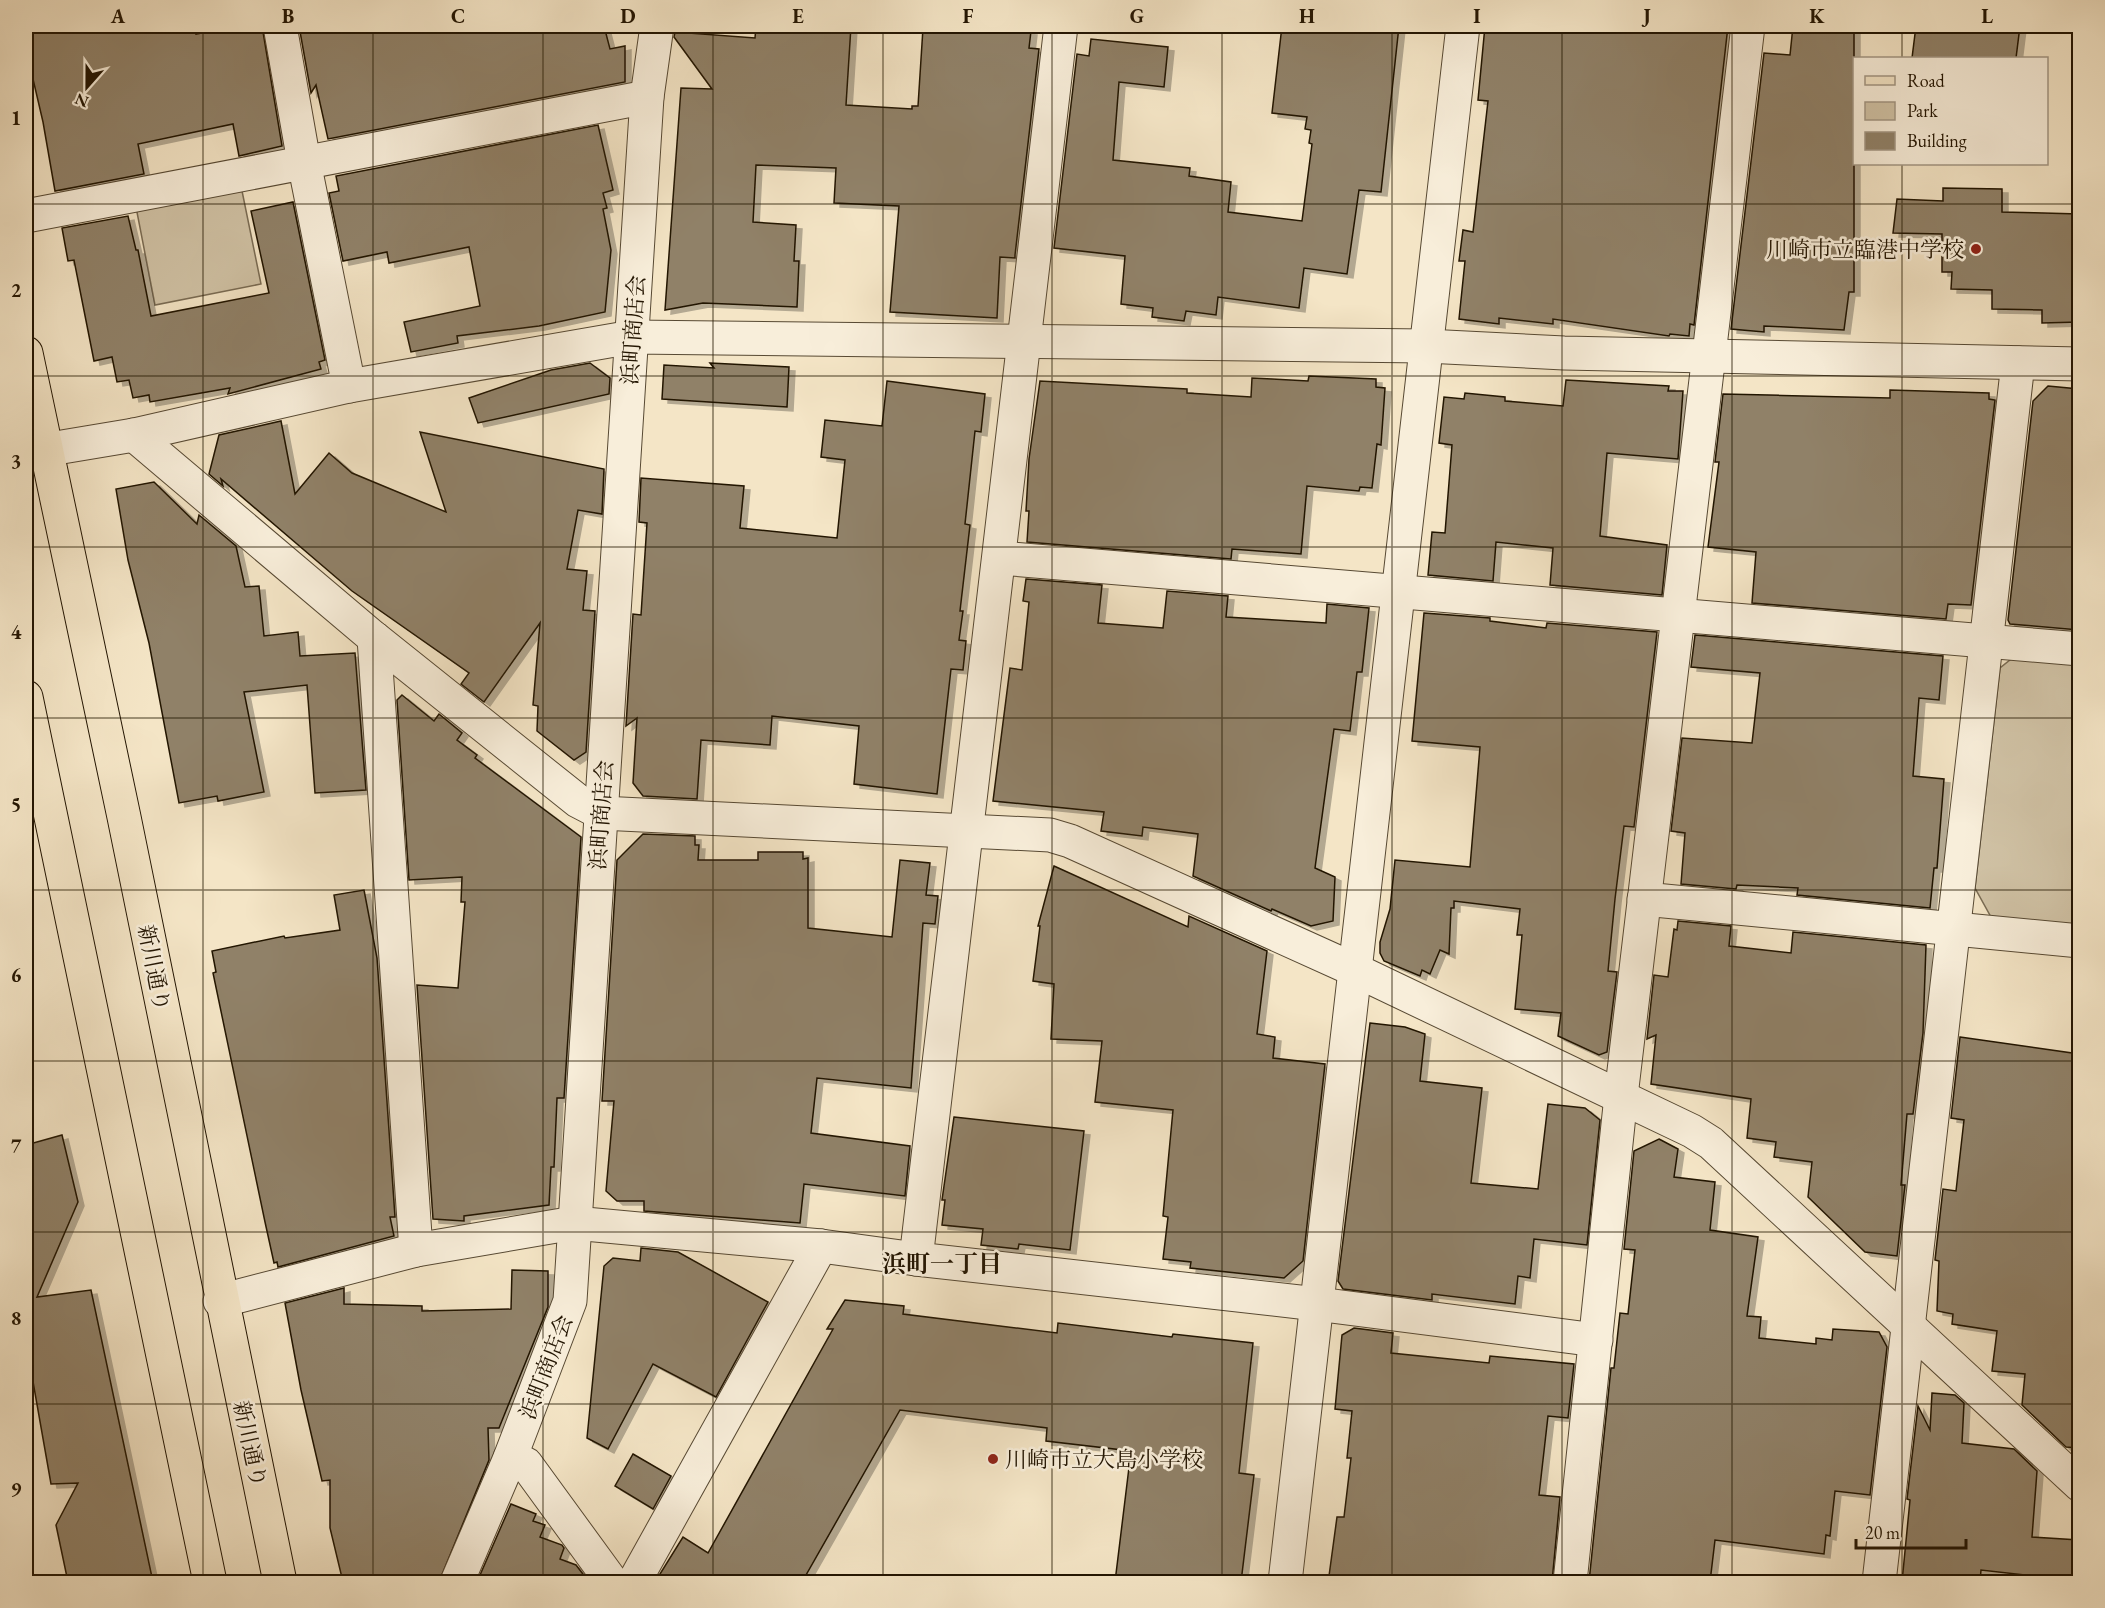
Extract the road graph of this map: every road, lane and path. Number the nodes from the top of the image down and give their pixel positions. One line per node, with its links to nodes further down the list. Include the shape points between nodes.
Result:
1 (280, 26): 7 (street)
2 (657, 26): 6 (street, 浜町商店会)
3 (1061, 26): 10 (street)
4 (1462, 26): 11 (street)
5 (1748, 26): 13 (street)
6 (647, 97): 7 (street); 9 (street, 浜町商店会)
7 (304, 162): 8 (street); 16 (street)
8 (26, 216)
9 (633, 337): 10 (street); 16 (street); 26 (street, 浜町商店会)
10 (1025, 342): 11 (street); 19 (street)
11 (1426, 346): 13 (street); 20 (street)
12 (26, 353): 18 (main road, 新川通り)
13 (1711, 356): 14 (street); 21 (street)
14 (2018, 363): 15 (street); 23 (street)
15 (2079, 364)
16 (349, 386): 17 (street)
17 (134, 435): 18 (street); 22 (street)
18 (36, 451): 37 (main road, 新川通り)
19 (1000, 558): 20 (street); 27 (street)
20 (1398, 591): 21 (street); 31 (street)
21 (1680, 615): 23 (street); 28 (street)
22 (374, 638): 26 (street, via 578,801); 35 (street)
23 (1986, 640): 24 (street); 29 (street)
24 (2079, 649)
25 (26, 697): 43 (main road)
26 (601, 813): 27 (street); 33 (street, 浜町商店会)
27 (964, 830): 31 (street, via 1050,835 1070,841); 36 (street)
28 (1644, 898): 29 (street); 32 (street)
29 (1953, 930): 30 (street); 39 (street)
30 (2079, 941)
31 (1355, 970): 32 (street); 38 (street)
32 (1621, 1096): 39 (street, via 1711,1143); 40 (street)
33 (574, 1223): 34 (street); 35 (street); 41 (street, 浜町商店会, via 567,1316)
34 (821, 1246): 36 (street); 47 (street)
35 (416, 1250): 37 (street)
36 (916, 1259): 38 (street)
37 (220, 1301): 44 (main road, 新川通り)
38 (1317, 1304): 40 (street); 48 (street)
39 (1909, 1325): 42 (street); 50 (street)
40 (1596, 1340): 49 (street)
41 (510, 1458): 45 (street, 浜町商店会); 46 (street, via 526,1464)
42 (2079, 1485)
43 (210, 1582)
44 (280, 1582)
45 (457, 1582)
46 (612, 1582)
47 (634, 1582)
48 (1285, 1582)
49 (1570, 1582)
50 (1879, 1582)

